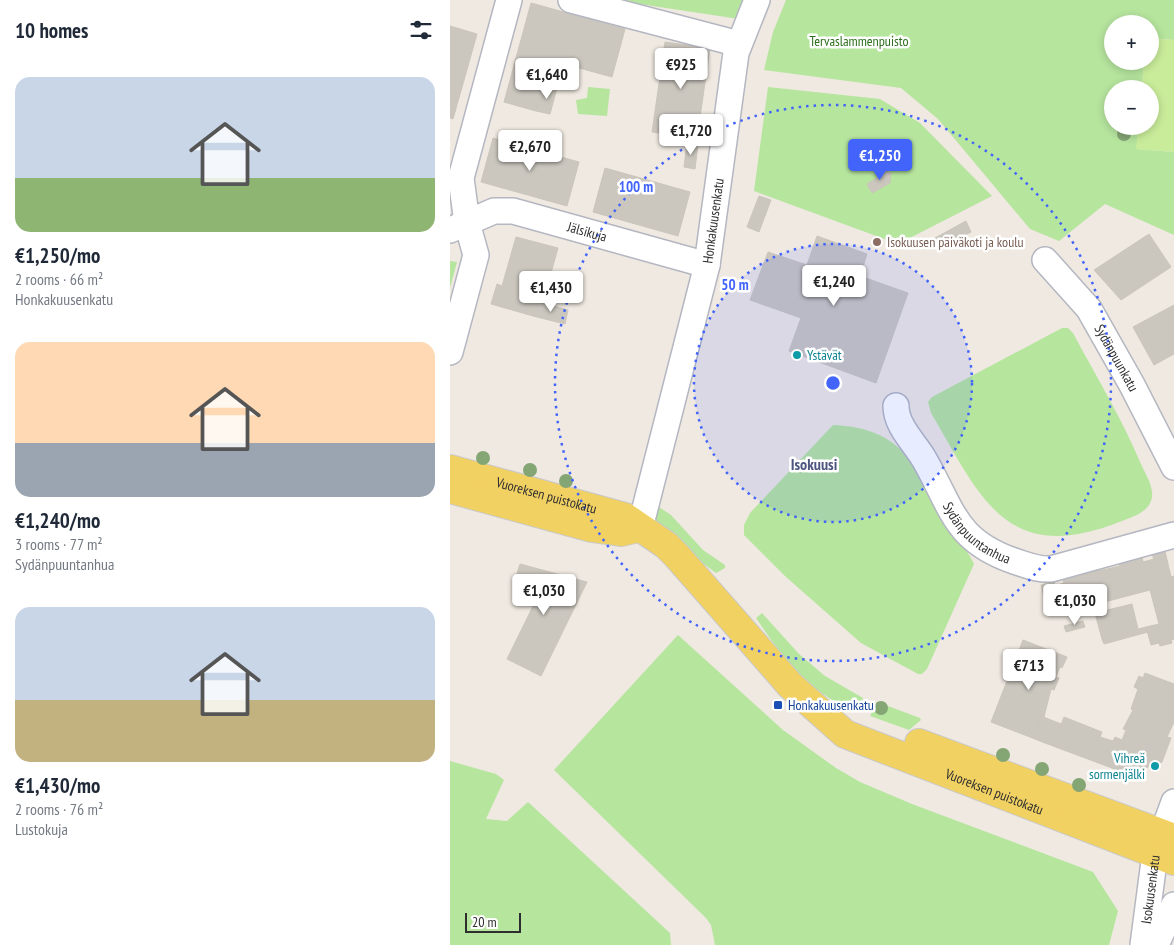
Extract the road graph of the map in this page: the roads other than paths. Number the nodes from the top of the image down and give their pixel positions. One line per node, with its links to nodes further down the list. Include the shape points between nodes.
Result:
1 (509, 0): 5 (street, via 461,178)
2 (571, 0): 4 (street)
3 (757, 0): 4 (street, Honkakuusenkatu)
4 (739, 44): 7 (street, Honkakuusenkatu, via 734,59)
5 (458, 227): 7 (street, Jälsikuja, via 494,211 513,211); 8 (street, via 476,255)
6 (1044, 260): 10 (street, Sydänpuunkatu, via 1089,309)
7 (707, 265): 13 (street, Honkakuusenkatu)
8 (450, 352)
9 (896, 406): 14 (street, Sydänpuuntanhua, via 897,419 924,459 960,525 974,541 994,554 1037,569 1051,569)
10 (1174, 467)
11 (450, 469): 13 (main road, Vuoreksen puistokatu, via 598,508 625,517)
12 (450, 488): 13 (main road, Vuoreksen puistokatu, via 592,528 621,532)
13 (640, 528): 16 (main road, Vuoreksen puistokatu, via 677,556 790,685 845,734)
14 (1174, 535)
15 (1174, 802): 16 (street)
16 (1166, 847): 18 (street, Isokuusenkatu)
17 (1174, 905): 19 (street, Isokuusenkatu)
18 (1143, 945)
19 (1156, 945)

